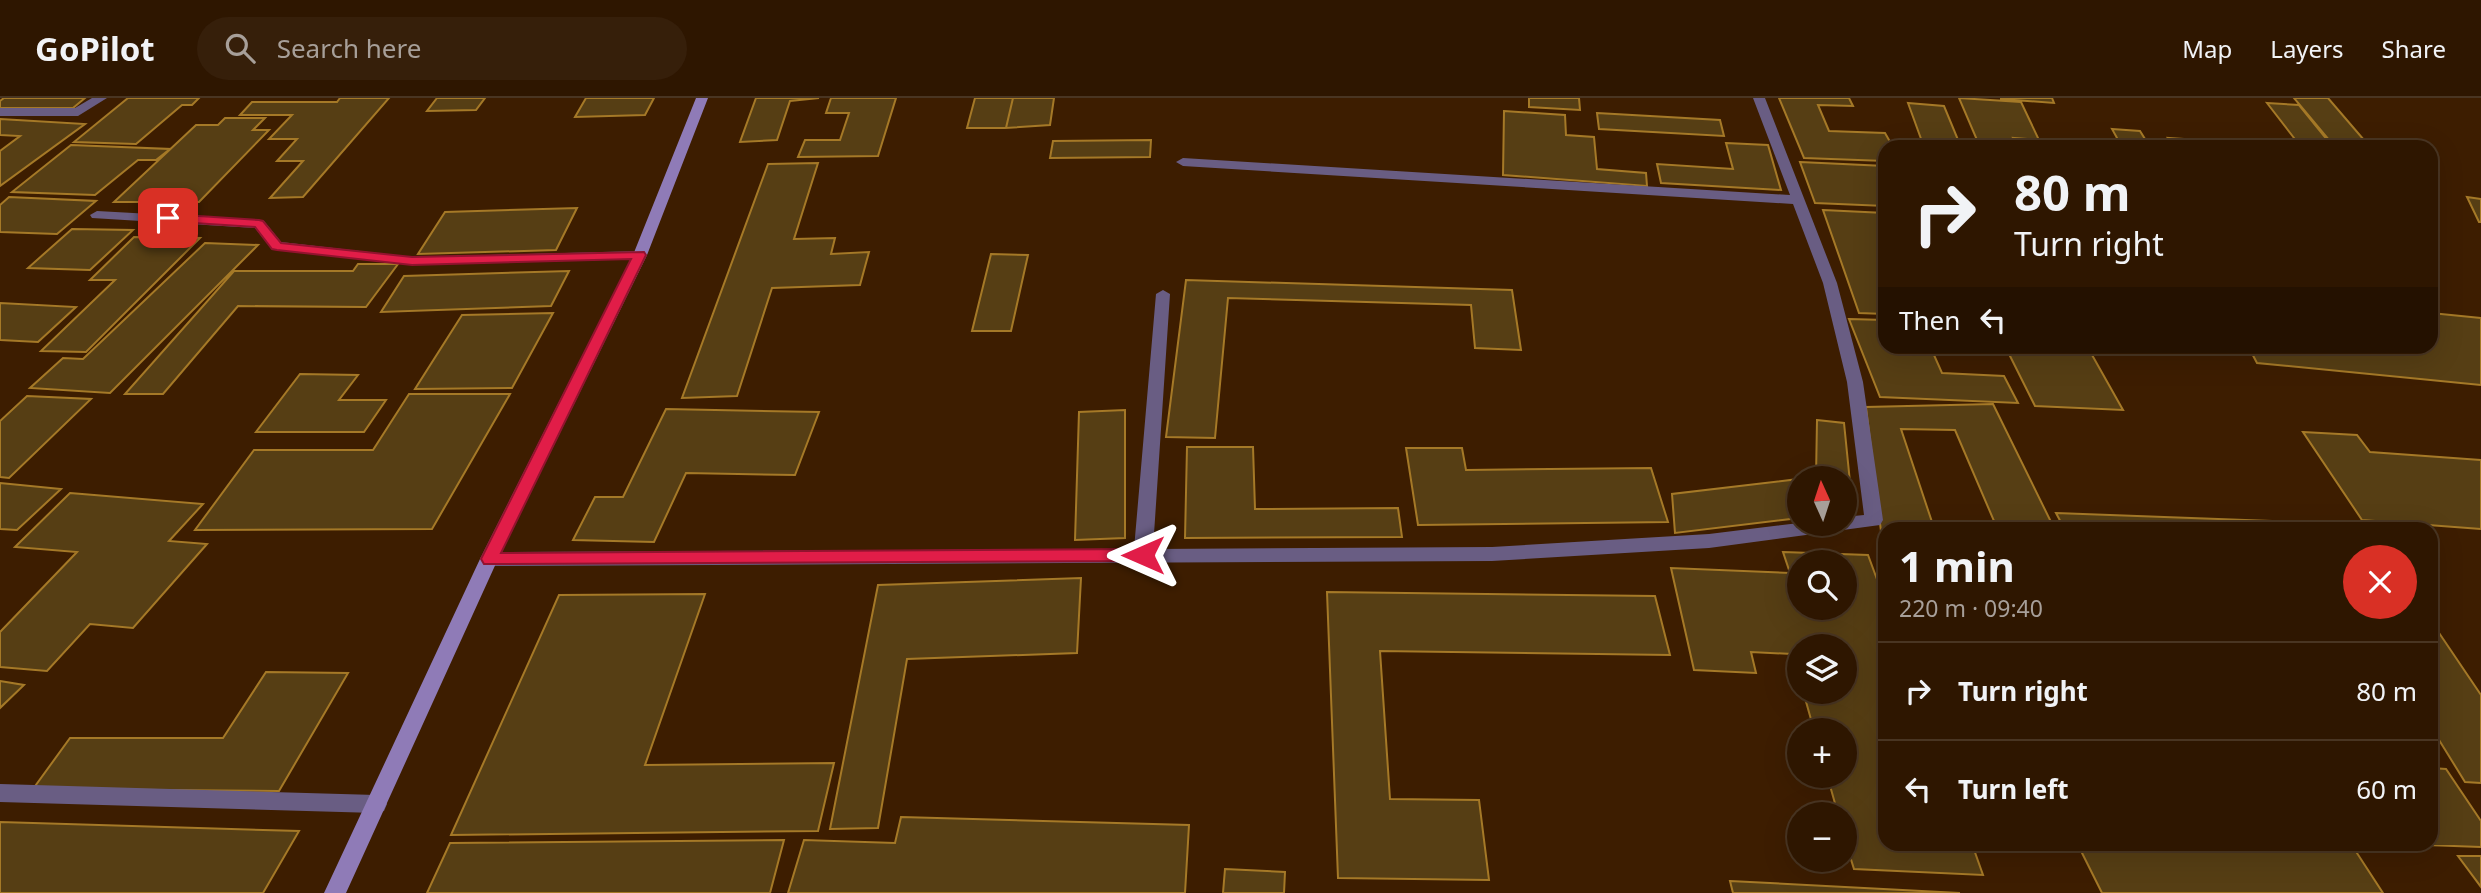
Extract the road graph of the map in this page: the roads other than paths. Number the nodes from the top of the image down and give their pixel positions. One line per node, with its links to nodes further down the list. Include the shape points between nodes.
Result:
1 (101, 98): 4 (street, via 78,112)
2 (702, 98): 8 (main road)
3 (1759, 98): 6 (street)
4 (0, 113)
5 (1183, 162): 6 (street)
6 (1800, 200): 10 (street, via 1830,283 1856,382 1874,520 1709,541 1492,554)
7 (97, 215): 8 (street, via 259,224 277,246 412,261)
8 (640, 255): 11 (main road)
9 (1163, 294): 10 (street)
10 (1143, 555): 11 (street)
11 (489, 559): 13 (main road)
12 (0, 793): 13 (street)
13 (376, 804): 14 (main road)
14 (335, 893)

